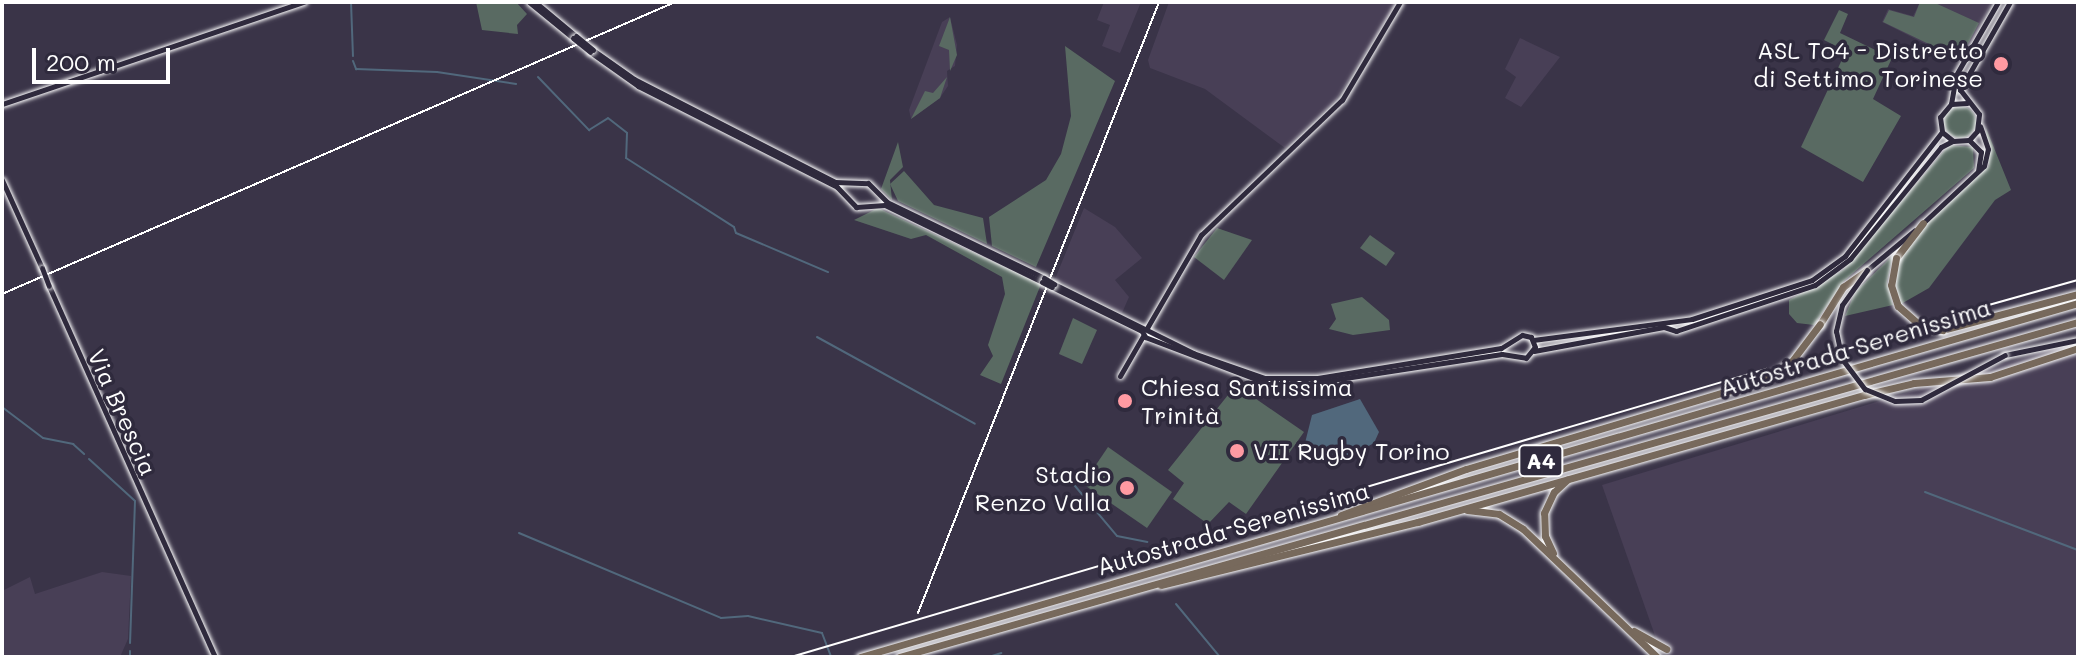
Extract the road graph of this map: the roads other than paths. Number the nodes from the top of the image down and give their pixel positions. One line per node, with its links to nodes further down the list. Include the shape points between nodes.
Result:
1 (304, 2): 8 (main road)
2 (529, 2): 5 (main road)
3 (1400, 2): 31 (main road, via 1339,105 1197,240)
4 (2000, 2): 6 (main road); 11 (main road, via 1956,75)
5 (537, 5): 7 (main road, bridge)
6 (2008, 5): 9 (main road, via 1960,90)
7 (592, 51): 19 (main road, via 665,95 835,182); 21 (main road, via 625,79 837,187)
8 (14, 103): 10 (main road); 12 (main road)
9 (1967, 103): 11 (main road); 13 (main road, via 1976,109)
10 (2, 104)
11 (1951, 104): 14 (main road, via 1940,117)
12 (2, 111)
13 (1980, 126): 15 (main road); 17 (main road, via 1988,155)
14 (1942, 132): 16 (main road); 29 (main road, via 1898,192 1828,270 1777,294)
15 (1969, 140): 16 (main road); 17 (main road, via 1981,152)
16 (1953, 141): 29 (main road, via 1941,147 1833,274 1785,298)
17 (1977, 175): 23 (main road)
18 (2, 180): 45 (main road, Via Brescia, bridge)
19 (854, 185): 20 (main road, via 868,183); 21 (main road)
20 (875, 193): 22 (main road); 25 (main road)
21 (850, 199): 22 (main road, via 860,208)
22 (871, 205): 25 (main road, via 885,205)
23 (1923, 223): 24 (main road); 26 (highway, bridge, via 1896,258 1891,274 1898,306 1920,325 1942,330)
24 (1867, 270): 34 (main road, bridge, via 1842,305 1836,331 1842,359 1871,393 1895,401 1921,400 2005,355); 40 (highway, bridge, via 1843,287 1801,351 1765,380 1466,469)
25 (1043, 280): 31 (main road, bridge)
26 (2078, 294)
27 (2078, 303): 40 (highway, Autostrada Serenissima / A4)
28 (2078, 322): 42 (highway, Autostrada Serenissima / A4)
29 (1680, 323): 30 (main road); 30 (main road, via 1673,318)
30 (1668, 326): 33 (main road); 36 (main road)
31 (1147, 332): 32 (main road, via 1235,371 1284,380 1501,348); 37 (main road, via 1230,373 1281,385); 38 (main road)
32 (1514, 340): 33 (main road, via 1522,335); 37 (main road)
33 (1533, 340): 36 (main road)
34 (2078, 340)
35 (2078, 348): 39 (highway, via 1990,377 1914,383 1864,395)
36 (1534, 351): 37 (main road, via 1526,358)
37 (1517, 356)
38 (1120, 376)
39 (1583, 473): 41 (highway); 43 (highway, via 1562,483 1548,500 1545,536 1556,557)
40 (1329, 521): 46 (highway, Autostrada Serenissima / A4)
41 (1418, 522): 42 (highway); 48 (highway, via 1471,509 1511,520)
42 (1073, 605): 47 (highway, Autostrada Serenissima / A4)
43 (1633, 631): 44 (highway); 48 (highway)
44 (1666, 649)
45 (215, 657)
46 (860, 657)
47 (899, 657)
48 (1658, 657)

